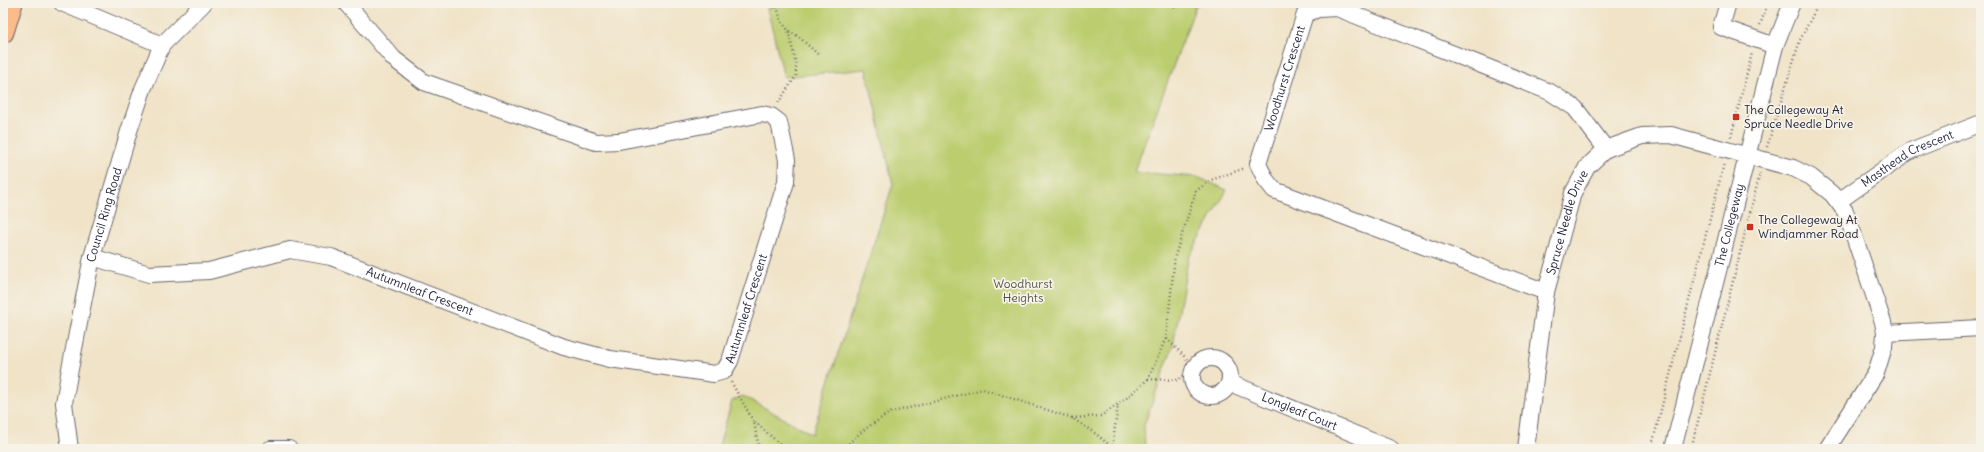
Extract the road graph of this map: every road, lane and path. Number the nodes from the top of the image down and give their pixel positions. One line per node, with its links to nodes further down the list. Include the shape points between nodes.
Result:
1 (12, 3): 13 (main road)
2 (62, 3): 15 (street)
3 (204, 3): 15 (street, Council Ring Road)
4 (346, 3): 18 (street, via 394,59 424,82 596,142 618,141 762,114)
5 (776, 3): 12 (path, via 781,21)
6 (1176, 3): 11 (path)
7 (1728, 3): 14 (street, via 1721,27)
8 (1768, 3): 14 (path)
9 (1792, 3): 16 (street, The Collegeway)
10 (1819, 3): 21 (path, via 1800,40)
11 (1174, 8)
12 (788, 30): 17 (path); 18 (path, via 796,64 796,76)
13 (3, 32)
14 (1756, 40): 16 (street); 20 (path)
15 (162, 45): 28 (street, Council Ring Road, via 140,96)
16 (1775, 46): 23 (street, The Collegeway)
17 (820, 56)
18 (771, 116): 34 (street, Autumnleaf Crescent, via 779,122 787,160 786,182 730,361)
19 (1981, 123): 27 (street, Masthead Crescent, via 1910,151)
20 (1731, 136)
21 (1768, 144)
22 (1606, 149): 23 (street, Spruce Needle Drive, via 1642,136 1670,135); 24 (street, Woodhurst Crescent, via 1575,108 1550,92 1336,8 1318,9 1305,14); 29 (street, Spruce Needle Drive, via 1587,167 1573,193)
23 (1747, 157): 27 (street, Spruce Needle Drive, via 1802,172 1822,184); 50 (street, The Collegeway)
24 (1258, 164): 29 (street, via 1274,190); 32 (path, via 1222,175 1196,191 1175,256)
25 (1722, 169): 49 (path)
26 (1758, 178): 51 (path)
27 (1839, 202): 31 (street, Spruce Needle Drive, via 1849,221)
28 (92, 257): 34 (street, Autumnleaf Crescent, via 149,274 209,271 290,250 331,257 564,347 610,360 714,374); 40 (street, Council Ring Road, via 64,403)
29 (1546, 292): 48 (street, Spruce Needle Drive)
30 (1981, 328): 31 (street)
31 (1885, 333): 52 (street, via 1881,360 1876,373)
32 (1166, 338): 33 (path, via 1186,358); 35 (path)
33 (1192, 369): 35 (path, via 1178,380); 36 (street, via 1198,361 1218,358 1226,364 1230,373); 36 (street, via 1193,385 1204,395 1219,394 1226,390)
34 (724, 371): 39 (path)
35 (1148, 379): 37 (path)
36 (1230, 383): 47 (street, Longleaf Court)
37 (1118, 404): 38 (path, via 1101,416); 46 (path)
38 (1072, 418): 45 (path, via 983,389 889,413 862,431); 46 (path, via 1096,434)
39 (754, 422): 43 (path); 44 (path, via 782,446)
40 (70, 449)
41 (270, 449): 42 (street)
42 (289, 449)
43 (759, 449)
44 (792, 449)
45 (843, 449)
46 (1110, 449)
47 (1391, 449)
48 (1526, 449)
49 (1651, 449)
50 (1673, 449)
51 (1691, 449)
52 (1827, 449)

